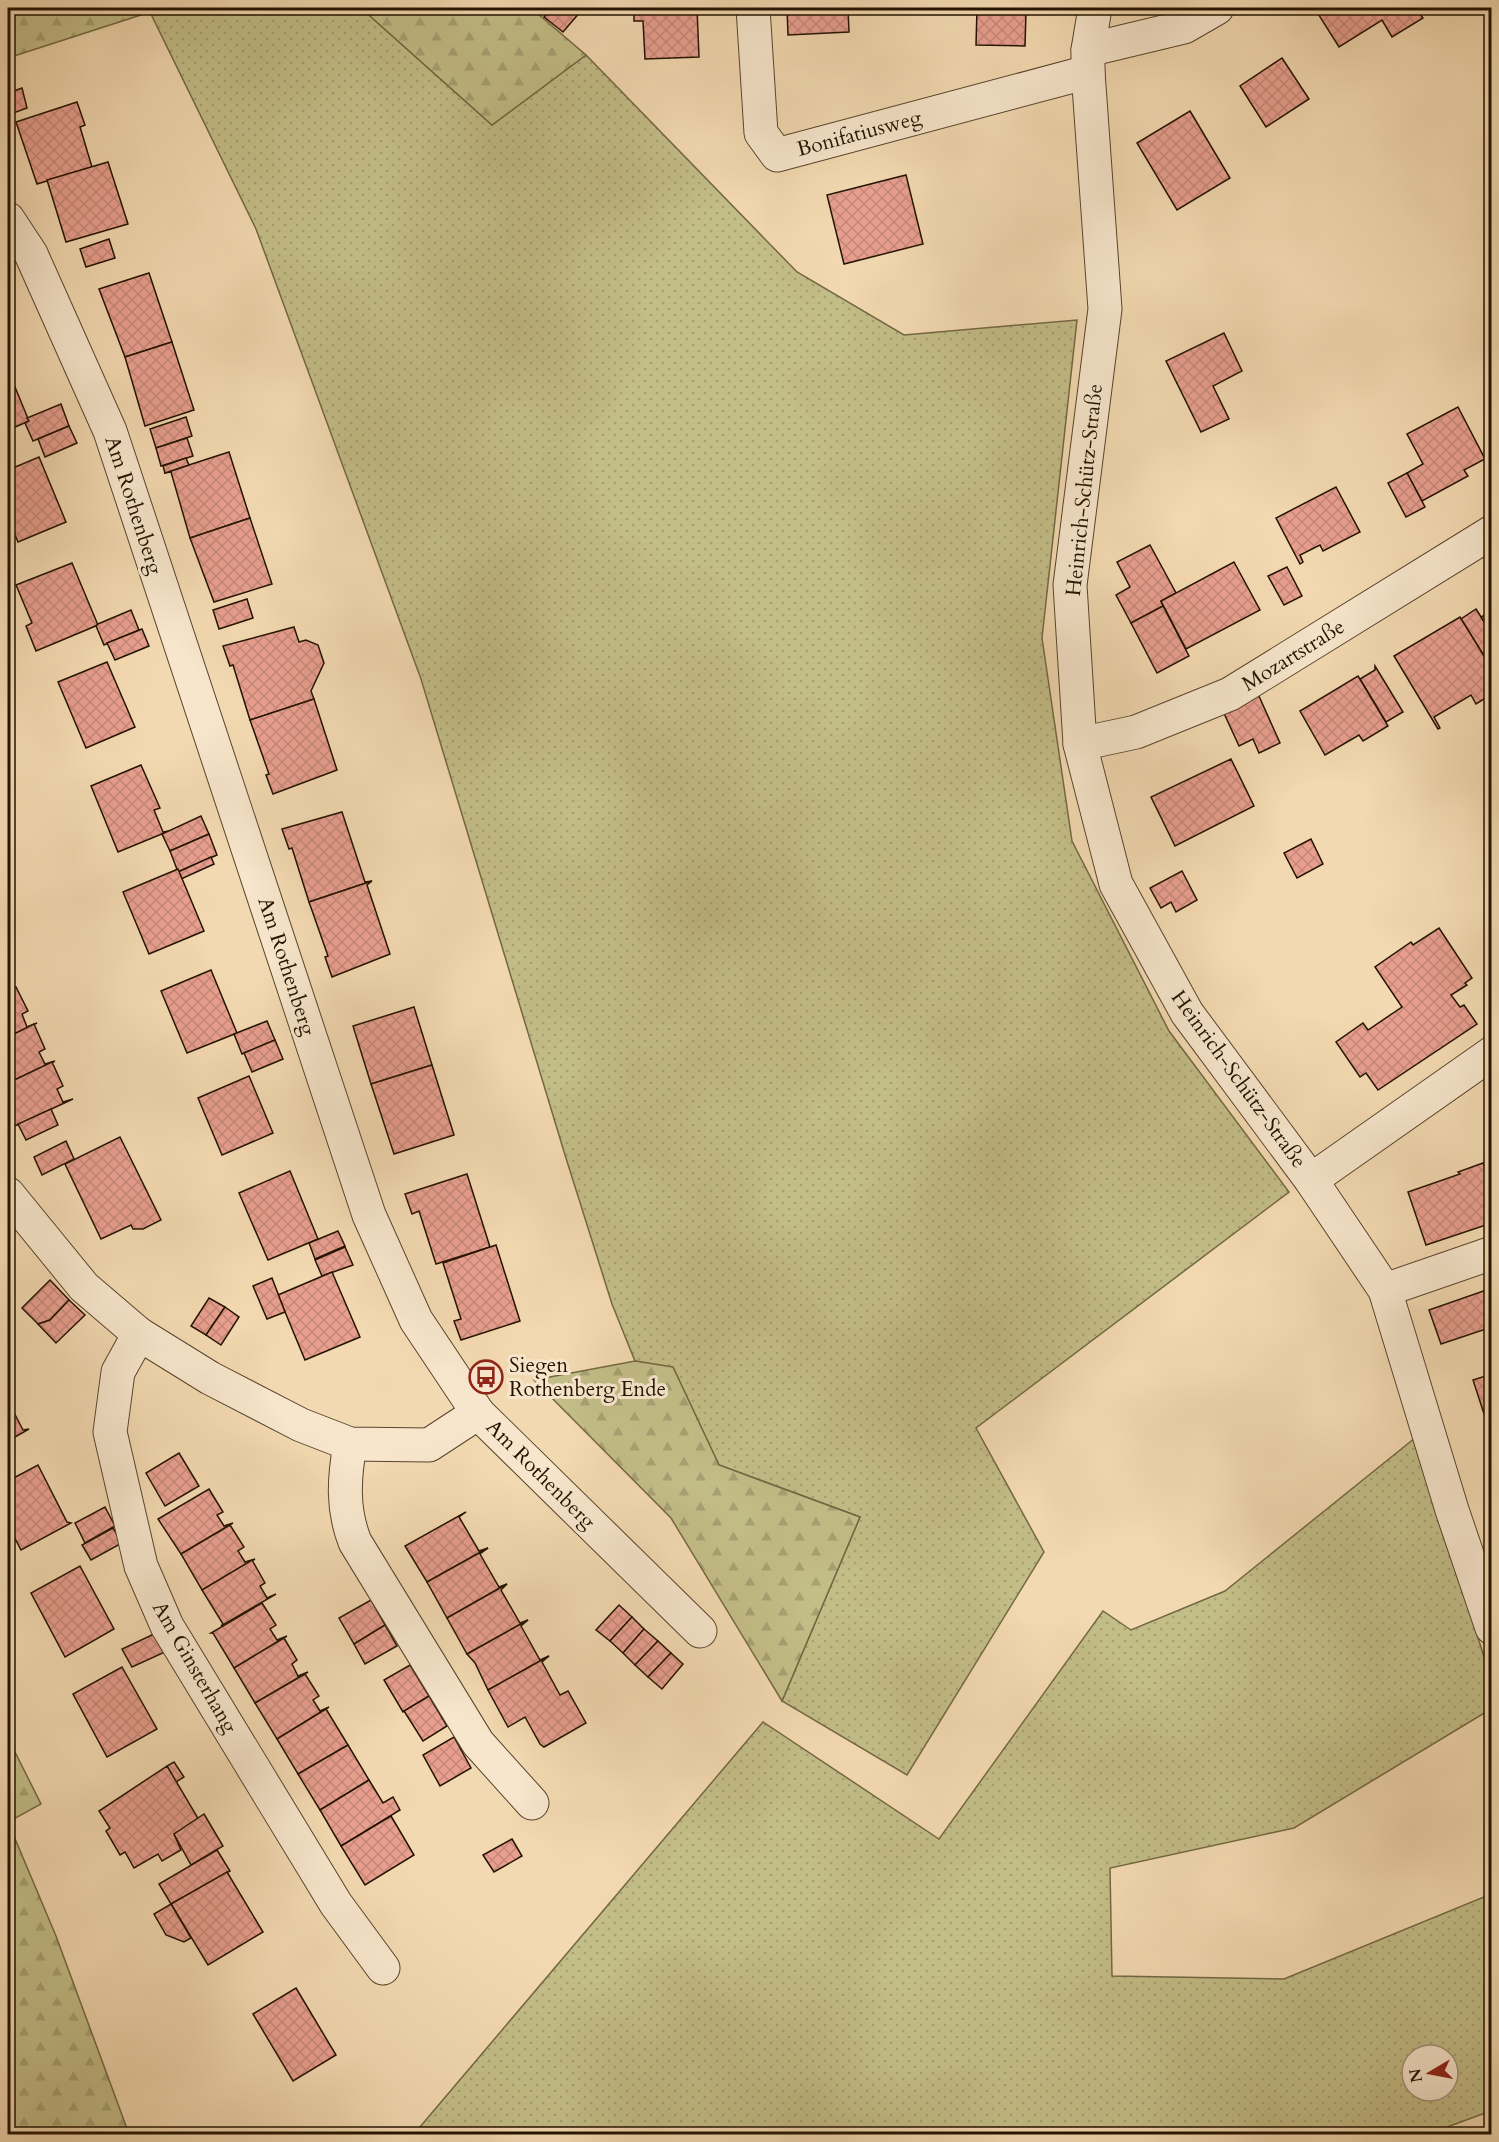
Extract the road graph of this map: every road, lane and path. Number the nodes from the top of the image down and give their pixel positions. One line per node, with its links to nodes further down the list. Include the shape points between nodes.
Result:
1 (753, 8): 4 (street, Bonifatiusweg, via 761,133 777,155)
2 (1095, 8): 4 (street, Heinrich-Schütz-Straße)
3 (1217, 8): 4 (street, via 1184,27)
4 (1088, 61): 7 (street, Heinrich-Schütz-Straße, via 1105,309 1070,585)
5 (8, 219): 14 (street, Am Rothenberg, via 31,254 110,431 369,1215 417,1320)
6 (1491, 532): 7 (street, Mozartstraße, via 1230,694 1136,732)
7 (1080, 744): 9 (street, Heinrich-Schütz-Straße, via 1116,884 1187,1013)
8 (1491, 1053): 9 (street)
9 (1311, 1180): 12 (street, Heinrich-Schütz-Straße)
10 (8, 1194): 13 (street, via 84,1287)
11 (1491, 1253): 12 (street)
12 (1386, 1290): 16 (street, Heinrich-Schütz-Straße)
13 (139, 1334): 15 (street, via 210,1378 301,1425); 19 (street, Am Ginsterhang, via 118,1372 110,1431 141,1566 173,1636 336,1904)
14 (478, 1413): 15 (street, via 429,1445); 17 (street, Am Rothenberg)
15 (350, 1444): 18 (street, via 345,1501 355,1542 478,1743)
16 (1491, 1628)
17 (700, 1631)
18 (532, 1803)
19 (383, 1968)

